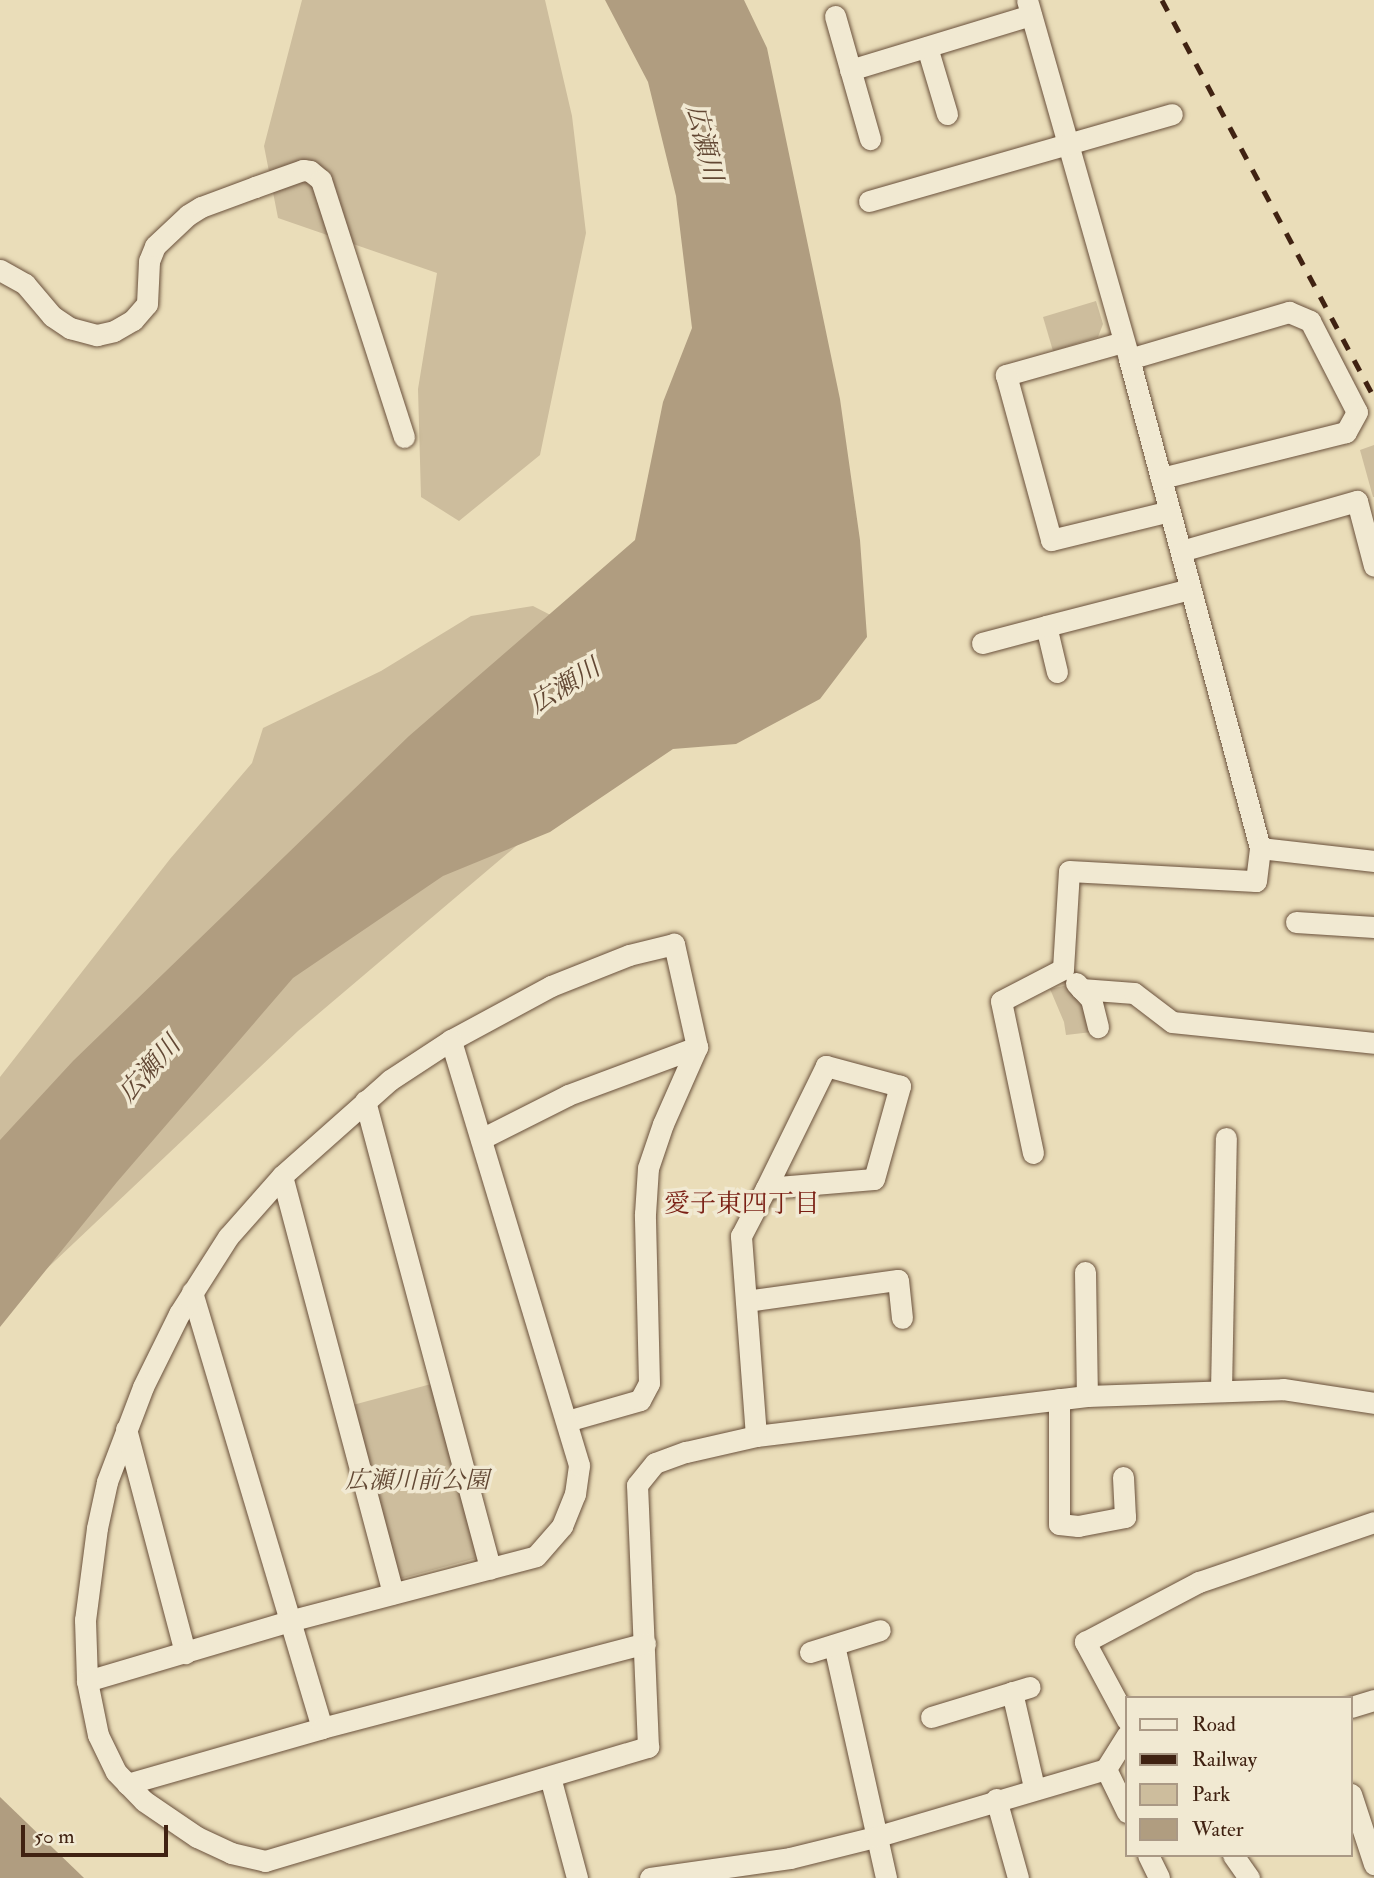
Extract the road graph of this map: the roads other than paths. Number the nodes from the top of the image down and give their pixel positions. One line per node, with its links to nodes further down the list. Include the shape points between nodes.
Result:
1 (1029, 7): 3 (street); 8 (street)
2 (835, 16): 4 (street)
3 (927, 47): 4 (street); 5 (street)
4 (850, 70): 7 (street)
5 (947, 114)
6 (1172, 114): 8 (street)
7 (870, 139)
8 (1069, 144): 9 (street); 11 (street)
9 (869, 201)
10 (0, 270): 12 (street, via 25,284 52,316 70,328 97,335 114,331 133,320 147,304 149,261 155,246 188,215 255,187 310,171 321,180)
11 (1126, 350): 13 (street); 13 (street, via 1289,312 1310,321 1357,412 1346,432); 14 (street, via 1006,375 1009,388 1052,540)
12 (404, 437)
13 (1161, 478): 14 (street)
14 (1170, 511): 15 (street)
15 (1181, 551): 16 (street, via 1357,500); 17 (street)
16 (1374, 566)
17 (1190, 589): 18 (street); 21 (street)
18 (1046, 626): 19 (street); 20 (street)
19 (982, 643)
20 (1057, 672)
21 (1260, 848): 22 (street); 25 (street, via 1256,881 1069,871)
22 (1374, 861)
23 (1296, 922): 24 (street)
24 (1374, 927)
25 (1063, 969): 26 (street); 34 (street, via 1001,1000)
26 (1081, 989): 27 (street, via 1091,999); 29 (street, via 1134,993 1172,1022)
27 (1098, 1027)
28 (451, 1040): 30 (street, via 551,986 629,955 674,944); 31 (street); 33 (street)
29 (1374, 1043)
30 (698, 1047): 33 (street, via 568,1095); 45 (street, via 648,1168 649,1382 640,1399)
31 (365, 1101): 35 (street); 50 (street)
32 (1226, 1138): 41 (street)
33 (481, 1139): 45 (street)
34 (1033, 1153)
35 (282, 1176): 38 (street, via 229,1237); 51 (street)
36 (766, 1188): 36 (street, via 874,1179 900,1086 827,1066); 39 (street, via 741,1236)
37 (1085, 1272): 42 (street)
38 (192, 1292): 46 (street); 52 (street)
39 (746, 1301): 40 (street, via 898,1280); 47 (street)
40 (902, 1318)
41 (1221, 1391): 42 (street); 44 (street, via 1283,1389)
42 (1087, 1396): 43 (street)
43 (1059, 1399): 47 (street); 48 (street, via 1059,1524 1078,1526 1125,1517)
44 (1374, 1403)
45 (567, 1421): 50 (street, via 579,1465 575,1494 562,1526 536,1556)
46 (126, 1429): 57 (street); 58 (street, via 107,1482 93,1552 85,1620)
47 (755, 1436): 54 (street, via 655,1463 637,1485)
48 (1123, 1477)
49 (1374, 1522): 62 (street, via 1199,1582 1085,1642)
50 (490, 1569): 51 (street)
51 (393, 1594): 52 (street)
52 (289, 1621): 57 (street); 63 (street)
53 (880, 1630): 55 (street)
54 (645, 1643): 63 (street); 66 (street, via 648,1747)
55 (834, 1644): 56 (street); 72 (street)
56 (810, 1652)
57 (185, 1653): 58 (street)
58 (87, 1681): 67 (street, via 97,1735)
59 (1374, 1700): 60 (street)
60 (1353, 1706)
61 (931, 1717): 68 (street, via 1021,1689)
62 (1126, 1718)
63 (322, 1728): 67 (street)
64 (1126, 1737): 65 (street)
65 (1106, 1769): 68 (street); 71 (street)
66 (550, 1777): 67 (street, via 265,1861 231,1853 197,1837); 76 (street)
67 (127, 1784)
68 (1034, 1787): 69 (street)
69 (996, 1799): 72 (street); 79 (street)
70 (1353, 1800): 75 (street)
71 (1126, 1810)
72 (874, 1837): 77 (street, via 790,1858); 78 (street)
73 (1149, 1857): 80 (street)
74 (1234, 1857): 81 (street)
75 (1374, 1864)
76 (577, 1878)
77 (650, 1878)
78 (886, 1878)
79 (1018, 1878)
80 (1159, 1878)
81 (1249, 1878)

